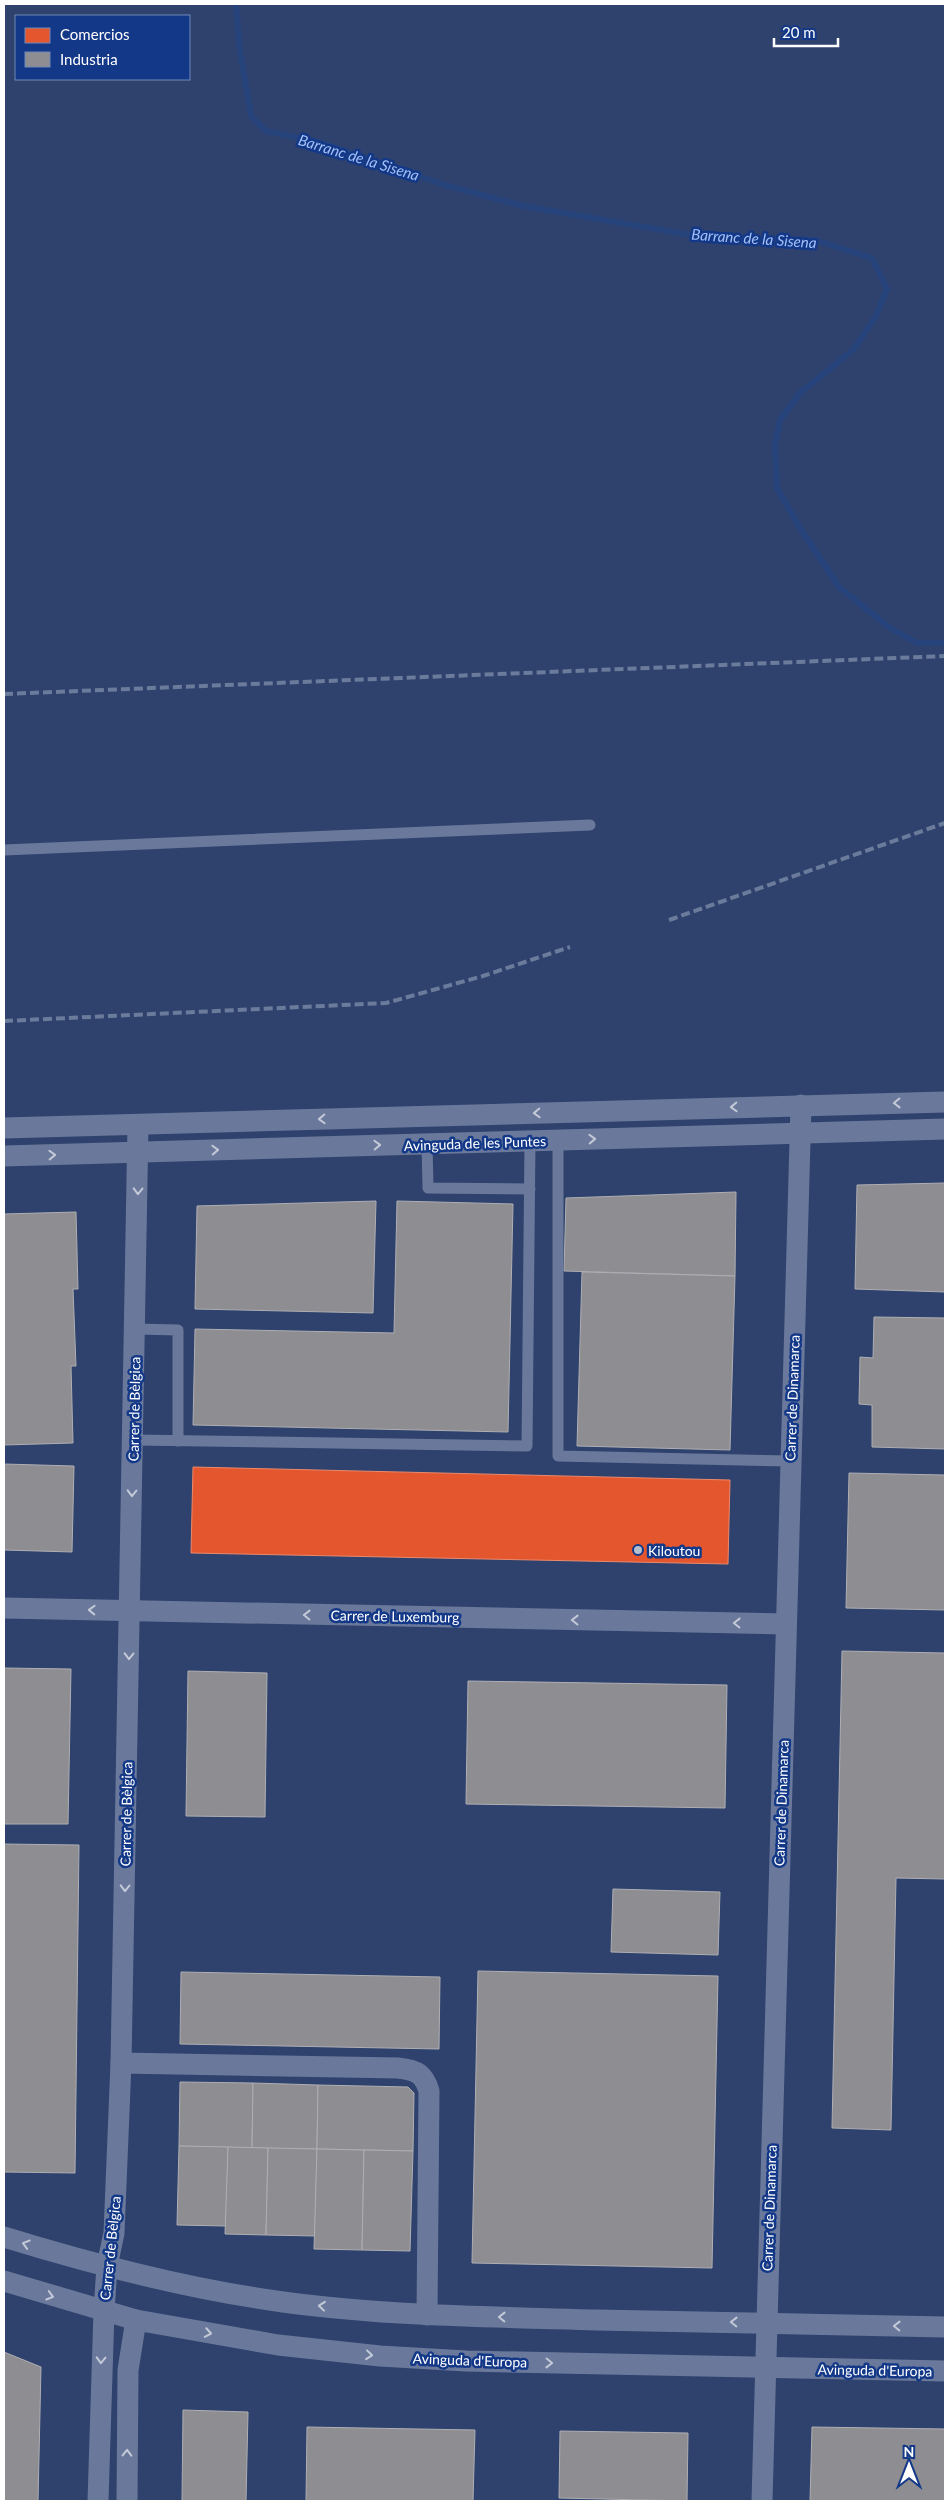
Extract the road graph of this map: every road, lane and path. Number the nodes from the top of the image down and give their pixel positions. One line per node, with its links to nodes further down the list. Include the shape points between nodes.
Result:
1 (590, 825): 2 (lane)
2 (4, 850)
3 (945, 1102): 4 (street, Avinguda de les Puntes, one-way to 4)
4 (801, 1105): 5 (street, Avinguda de les Puntes, one-way to 5); 8 (street, Carrer de Dinamarca)
5 (138, 1125): 6 (street, Avinguda de les Puntes); 12 (street, Carrer de Bèlgica)
6 (4, 1128)
7 (945, 1129): 8 (street, Avinguda de les Puntes)
8 (800, 1133): 9 (street, Avinguda de les Puntes, one-way to 8); 18 (street, Carrer de Dinamarca)
9 (558, 1140): 10 (street, Avinguda de les Puntes); 18 (lane, via 558,1456)
10 (530, 1141): 11 (street, Avinguda de les Puntes); 14 (lane)
11 (427, 1144): 12 (street, Avinguda de les Puntes, one-way to 11); 14 (lane, via 428,1188)
12 (139, 1152): 13 (street, Avinguda de les Puntes, one-way to 12); 15 (street, Carrer de Bèlgica, one-way to 15)
13 (4, 1156)
14 (530, 1189): 17 (lane, via 526,1446)
15 (136, 1329): 16 (street, Carrer de Bèlgica); 17 (lane, via 178,1330)
16 (134, 1440): 17 (lane); 20 (street, Carrer de Bèlgica, one-way to 20)
17 (178, 1440)
18 (790, 1462): 21 (street, Carrer de Dinamarca)
19 (4, 1608): 20 (street, Carrer de Luxemburg, one-way to 19)
20 (130, 1611): 21 (street, Carrer de Luxemburg, one-way to 20); 22 (street, Carrer de Bèlgica, one-way to 22)
21 (786, 1624): 29 (street, Carrer de Dinamarca)
22 (122, 2064): 24 (street, Carrer de Bèlgica, via 114,2233); 27 (street, via 398,2068 414,2070 425,2077 430,2092)
23 (4, 2237): 24 (street, one-way to 23)
24 (107, 2266): 26 (street, Carrer de Bèlgica); 27 (street, one-way to 24, via 282,2302)
25 (4, 2281): 26 (street, Avinguda d'Europa, one-way to 26)
26 (104, 2311): 28 (street, Avinguda d'Europa); 33 (street, Carrer de Bèlgica, one-way to 33)
27 (427, 2315): 29 (street, one-way to 27)
28 (136, 2320): 31 (street, Avinguda d'Europa, one-way to 31, via 278,2346 380,2356); 34 (street, one-way to 28, via 128,2370)
29 (766, 2323): 30 (street, one-way to 29); 31 (street, Carrer de Dinamarca)
30 (945, 2327)
31 (765, 2368): 32 (street, Avinguda d'Europa); 35 (street, Carrer de Dinamarca)
32 (945, 2371)
33 (98, 2501)
34 (126, 2501)
35 (762, 2501)

